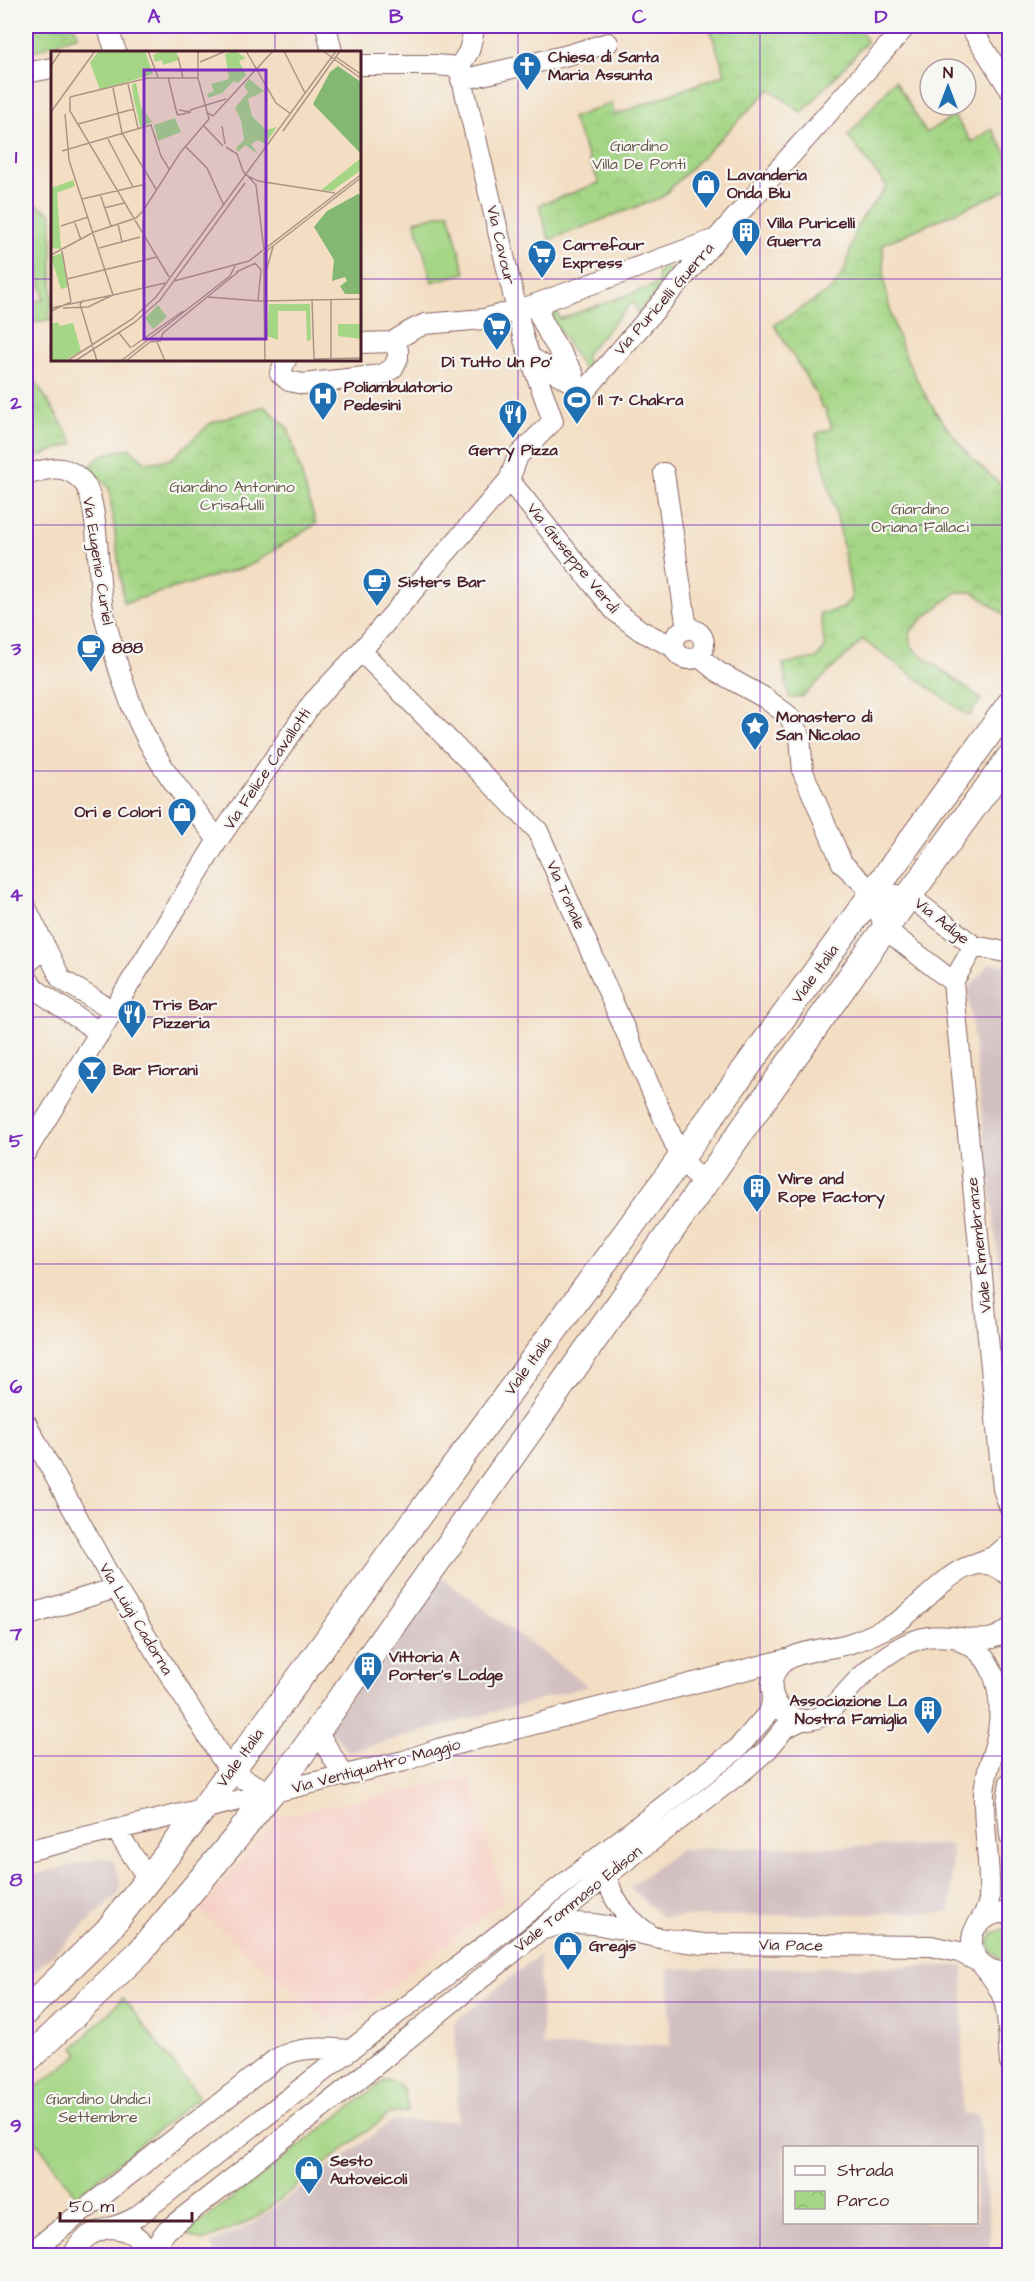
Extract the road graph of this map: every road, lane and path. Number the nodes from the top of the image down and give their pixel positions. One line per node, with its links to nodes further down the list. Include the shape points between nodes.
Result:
1 (107, 26): 7 (street)
2 (326, 26): 8 (street)
3 (475, 26): 12 (street)
4 (906, 26): 14 (street, Via Puricelli Guerra)
5 (970, 26): 13 (street)
6 (608, 43): 12 (street, via 564,56)
7 (116, 51)
8 (332, 51)
9 (362, 65): 12 (street, via 435,65)
10 (51, 68): 11 (street)
11 (26, 73)
12 (460, 74): 16 (street, Via Cavour)
13 (1010, 90)
14 (716, 240): 15 (street); 17 (street, Via Puricelli Guerra)
15 (664, 258): 17 (street, via 678,265); 18 (street)
16 (510, 281): 18 (street); 19 (street, Via Cavour)
17 (679, 281): 24 (street, Via Puricelli Guerra, via 585,391)
18 (547, 300): 19 (street); 24 (street, via 539,314)
19 (516, 310): 20 (street, via 484,320 425,324); 22 (street, Via Cavour)
20 (392, 342): 21 (street); 23 (street, via 398,358 393,368 382,375 303,384 289,381)
21 (362, 343)
22 (530, 357): 24 (street); 25 (street, Via Cavour)
23 (281, 364)
24 (576, 384)
25 (553, 422): 28 (street, Via Felice Cavallotti, via 518,456)
26 (664, 473): 29 (street)
27 (26, 475): 35 (street, Via Eugenio Curiel, via 61,467 85,484 94,514 103,611 144,735)
28 (509, 480): 30 (street, Via Giuseppe Verdi, via 615,611 641,631); 31 (street, Via Felice Cavallotti)
29 (687, 629): 30 (street, via 676,637); 32 (street, via 704,638 704,648)
30 (674, 647): 32 (street, Via Giuseppe Verdi, via 684,658)
31 (361, 651): 35 (street, Via Felice Cavallotti, via 312,702); 49 (street, Via Tonale, via 538,831)
32 (698, 656): 36 (street, Via Giuseppe Verdi, via 785,711 800,737 803,772 842,863)
33 (1010, 704): 36 (main road, Viale Italia)
34 (1010, 757): 37 (main road, Viale Italia)
35 (218, 840): 46 (street, Via Felice Cavallotti)
36 (873, 893): 37 (street, Via Adige); 39 (street); 49 (main road, Viale Italia)
37 (909, 896): 39 (main road, Viale Italia); 41 (street, Via Adige)
38 (26, 908): 40 (street)
39 (885, 929): 45 (street); 50 (main road, Viale Italia)
40 (45, 946): 43 (street); 46 (street, via 61,979)
41 (974, 946): 42 (street, Via Adige); 45 (street)
42 (1010, 953)
43 (26, 965)
44 (26, 977): 47 (street, via 35,989)
45 (953, 982): 52 (street, Viale Rimembranze, via 1003,1489)
46 (112, 1011): 47 (street, Via Felice Cavallotti)
47 (100, 1033): 48 (street, Via Felice Cavallotti)
48 (26, 1152)
49 (681, 1158): 50 (street, Via Tonale); 67 (main road, Viale Italia)
50 (704, 1184): 66 (main road, Viale Italia)
51 (26, 1423): 56 (street, Via Luigi Cadorna)
52 (1010, 1508)
53 (1010, 1543): 54 (street, Via Ventiquattro Maggio, via 995,1556)
54 (974, 1564): 55 (street, via 996,1567); 62 (street, Via Ventiquattro Maggio, via 961,1569 881,1631)
55 (1010, 1577)
56 (116, 1588): 57 (street); 67 (street, Via Luigi Cadorna)
57 (26, 1616)
58 (1010, 1628): 60 (street, Viale Tommaso Edison, via 983,1641)
59 (1010, 1633): 61 (street)
60 (948, 1636): 65 (street, Viale Tommaso Edison, via 921,1639 890,1653 824,1714); 78 (street, via 977,1650 993,1671 998,1689 998,1732 984,1791 989,1900)
61 (1010, 1651)
62 (787, 1659): 63 (street, Via Ventiquattro Maggio); 64 (street, Viale Tommaso Edison, via 773,1676)
63 (724, 1676): 64 (street, Via Ventiquattro Maggio, via 752,1672); 68 (street, Via Ventiquattro Maggio)
64 (773, 1695): 65 (street, via 782,1711); 86 (street, Viale Tommaso Edison, via 770,1711 737,1749)
65 (802, 1720): 75 (street, Viale Tommaso Edison, via 784,1728 744,1770)
66 (317, 1731): 68 (street); 70 (main road, Viale Italia)
67 (230, 1772): 70 (street); 71 (main road, Viale Italia)
68 (344, 1776): 70 (street, Via Ventiquattro Maggio)
69 (1009, 1787): 73 (street)
70 (271, 1793): 71 (street, Via Ventiquattro Maggio); 87 (main road, Viale Italia, via 140,1952)
71 (202, 1809): 72 (street, Via Ventiquattro Maggio); 76 (main road, Viale Italia)
72 (116, 1830): 74 (street, Via Ventiquattro Maggio); 76 (street)
73 (1010, 1836)
74 (26, 1851)
75 (607, 1875): 79 (street, Viale Tommaso Edison); 80 (street, via 619,1904)
76 (148, 1879): 85 (main road, Viale Italia, via 108,1930)
77 (1010, 1914): 78 (street, Via Pace, via 991,1915)
78 (980, 1923): 81 (street, Via Pace); 82 (street, via 972,1944)
79 (535, 1934): 80 (street, Via Pace, via 559,1924 583,1923); 89 (street, Viale Tommaso Edison)
80 (651, 1936): 81 (street, Via Pace, via 724,1944)
81 (931, 1946): 82 (street, Via Pace, via 959,1952)
82 (982, 1964): 83 (street, via 993,1971); 84 (street)
83 (1010, 1971)
84 (1008, 2004): 88 (street)
85 (26, 2011)
86 (343, 2055): 89 (street); 90 (street, Viale Tommaso Edison, via 136,2217); 91 (street, via 305,2049 276,2059)
87 (26, 2061)
88 (1010, 2063)
89 (355, 2082): 93 (street, Viale Tommaso Edison, via 167,2230)
90 (110, 2228): 92 (street, Viale Tommaso Edison, via 88,2235); 93 (street, Viale Tommaso Edison, via 137,2236)
91 (26, 2256)
92 (73, 2256)
93 (152, 2256)

